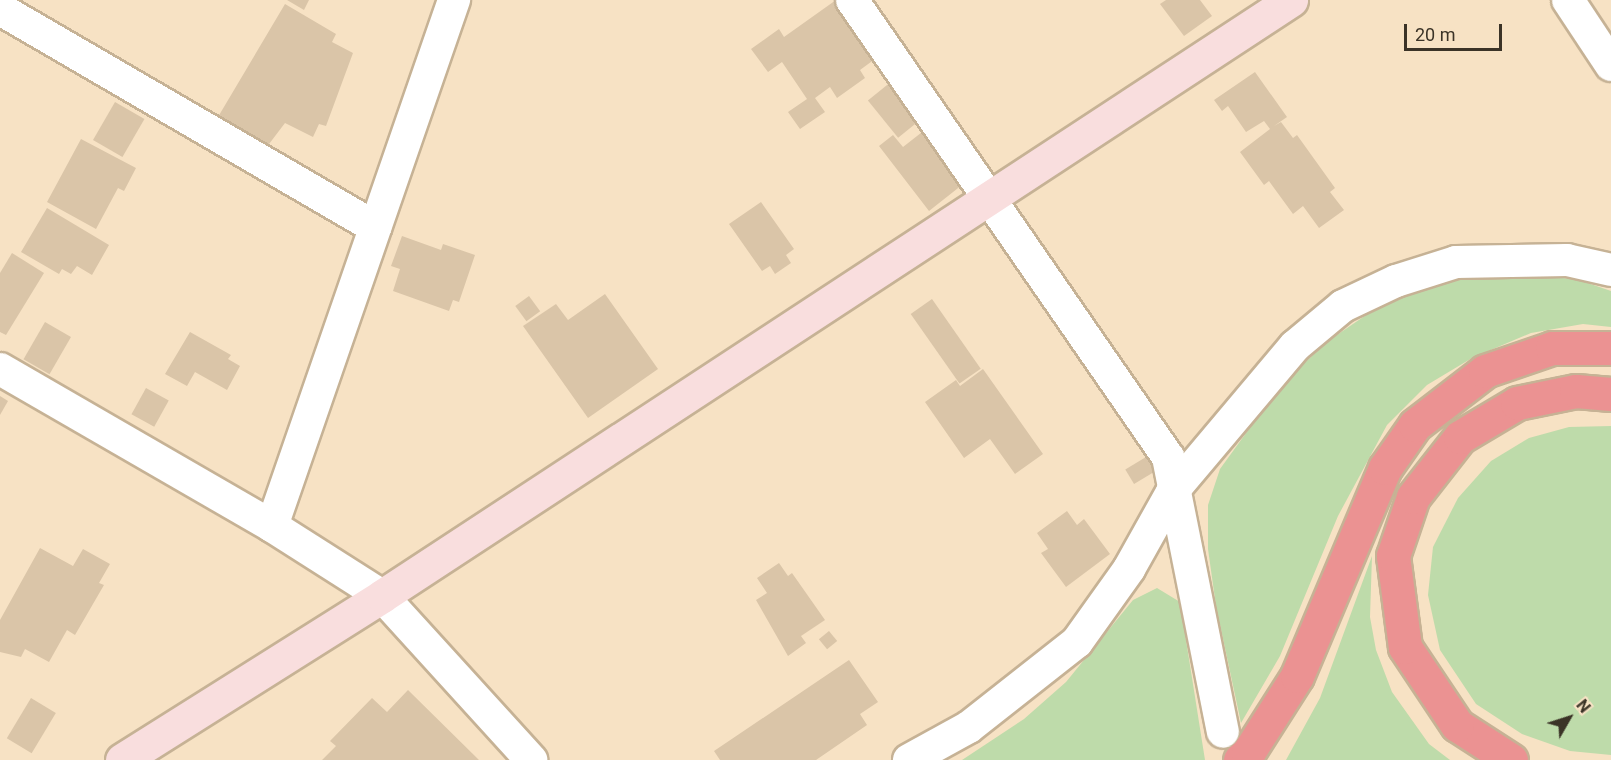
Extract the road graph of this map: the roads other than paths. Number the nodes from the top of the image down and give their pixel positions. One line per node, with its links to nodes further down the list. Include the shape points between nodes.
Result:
1 (454, 0): 8 (street)
2 (852, 0): 7 (street)
3 (1291, 0): 7 (street)
4 (1568, 0): 6 (street)
5 (0, 9): 8 (street)
6 (1611, 65)
7 (989, 197): 13 (street, via 1167,457); 15 (street)
8 (375, 227): 14 (street)
9 (1611, 270): 13 (street, via 1568,260 1456,262 1396,281 1343,306 1295,346)
10 (1611, 348): 21 (highway, via 1552,348 1485,371 1414,425 1380,479 1297,676)
11 (0, 369): 14 (street)
12 (1611, 394): 22 (highway, via 1575,391 1517,403 1460,437 1413,497 1393,556 1405,647 1457,725)
13 (1172, 492): 16 (street); 20 (street, via 1129,569 1077,642 969,727)
14 (272, 526): 15 (street)
15 (382, 596): 17 (street); 19 (street)
16 (1223, 732)
17 (153, 750): 18 (street)
18 (122, 760)
19 (531, 760)
20 (909, 760)
21 (1240, 760)
22 (1511, 760)

